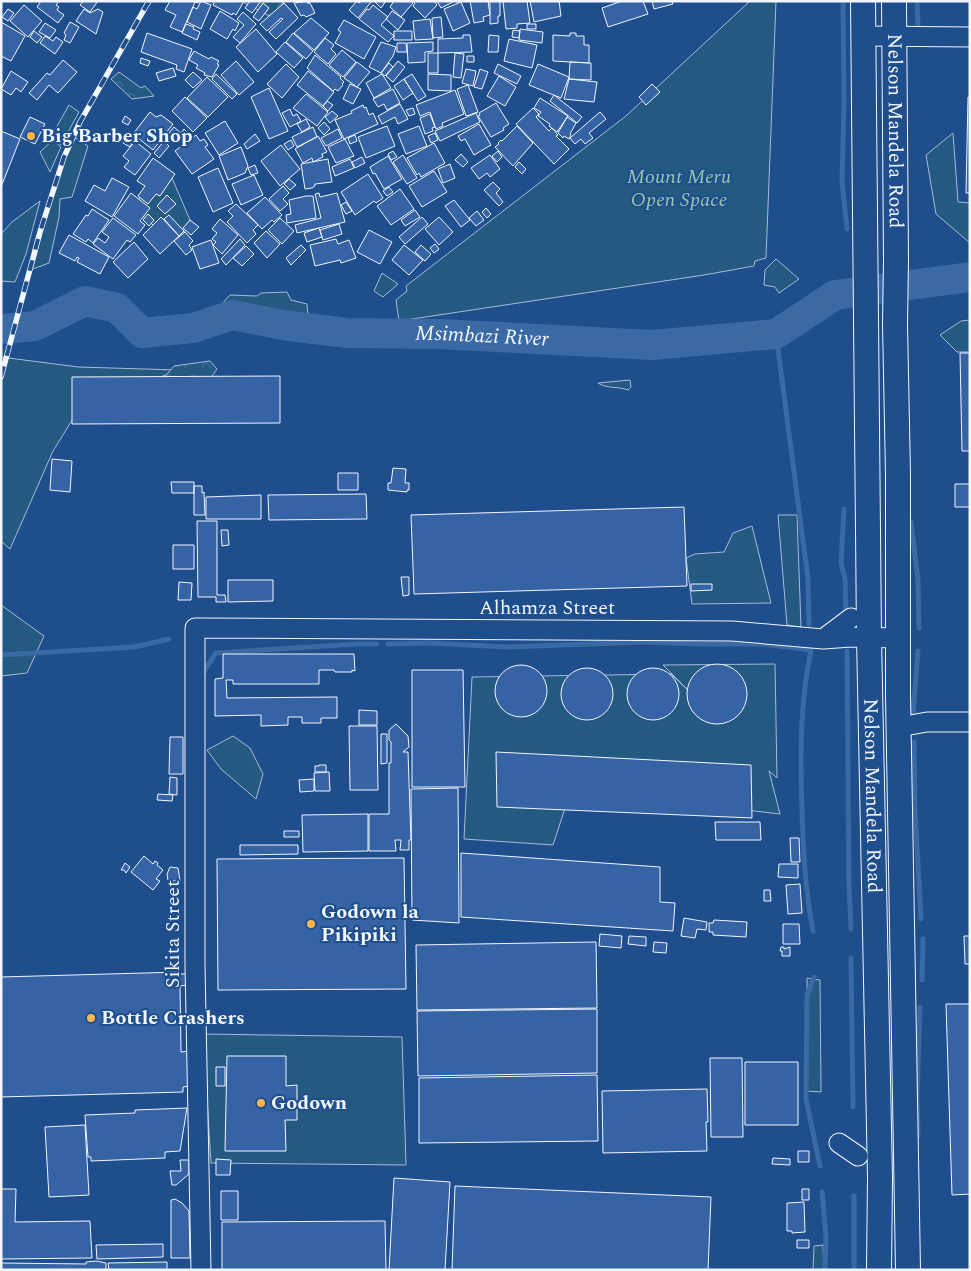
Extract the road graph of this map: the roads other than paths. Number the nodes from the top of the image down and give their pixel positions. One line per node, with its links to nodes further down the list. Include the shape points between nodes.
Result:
1 (863, 1): 3 (main road, Nelson Mandela Road)
2 (894, 1): 4 (main road, Nelson Mandela Road)
3 (863, 36): 4 (street); 8 (main road, Nelson Mandela Road)
4 (894, 37): 5 (street); 9 (main road, Nelson Mandela Road)
5 (970, 37)
6 (851, 618): 10 (street)
7 (195, 628): 10 (street, Alhamza Street, via 732,631); 15 (street, Sikita Street, via 195,965)
8 (869, 638): 9 (street, Alhamza Street); 10 (street, Alhamza Street); 16 (main road, Nelson Mandela Road)
9 (898, 638): 12 (main road, Nelson Mandela Road)
10 (823, 639)
11 (970, 722): 12 (street, via 927,722)
12 (899, 727): 17 (main road, Nelson Mandela Road)
13 (839, 1143): 14 (street)
14 (858, 1156)
15 (201, 1270)
16 (879, 1270)
17 (908, 1270)

